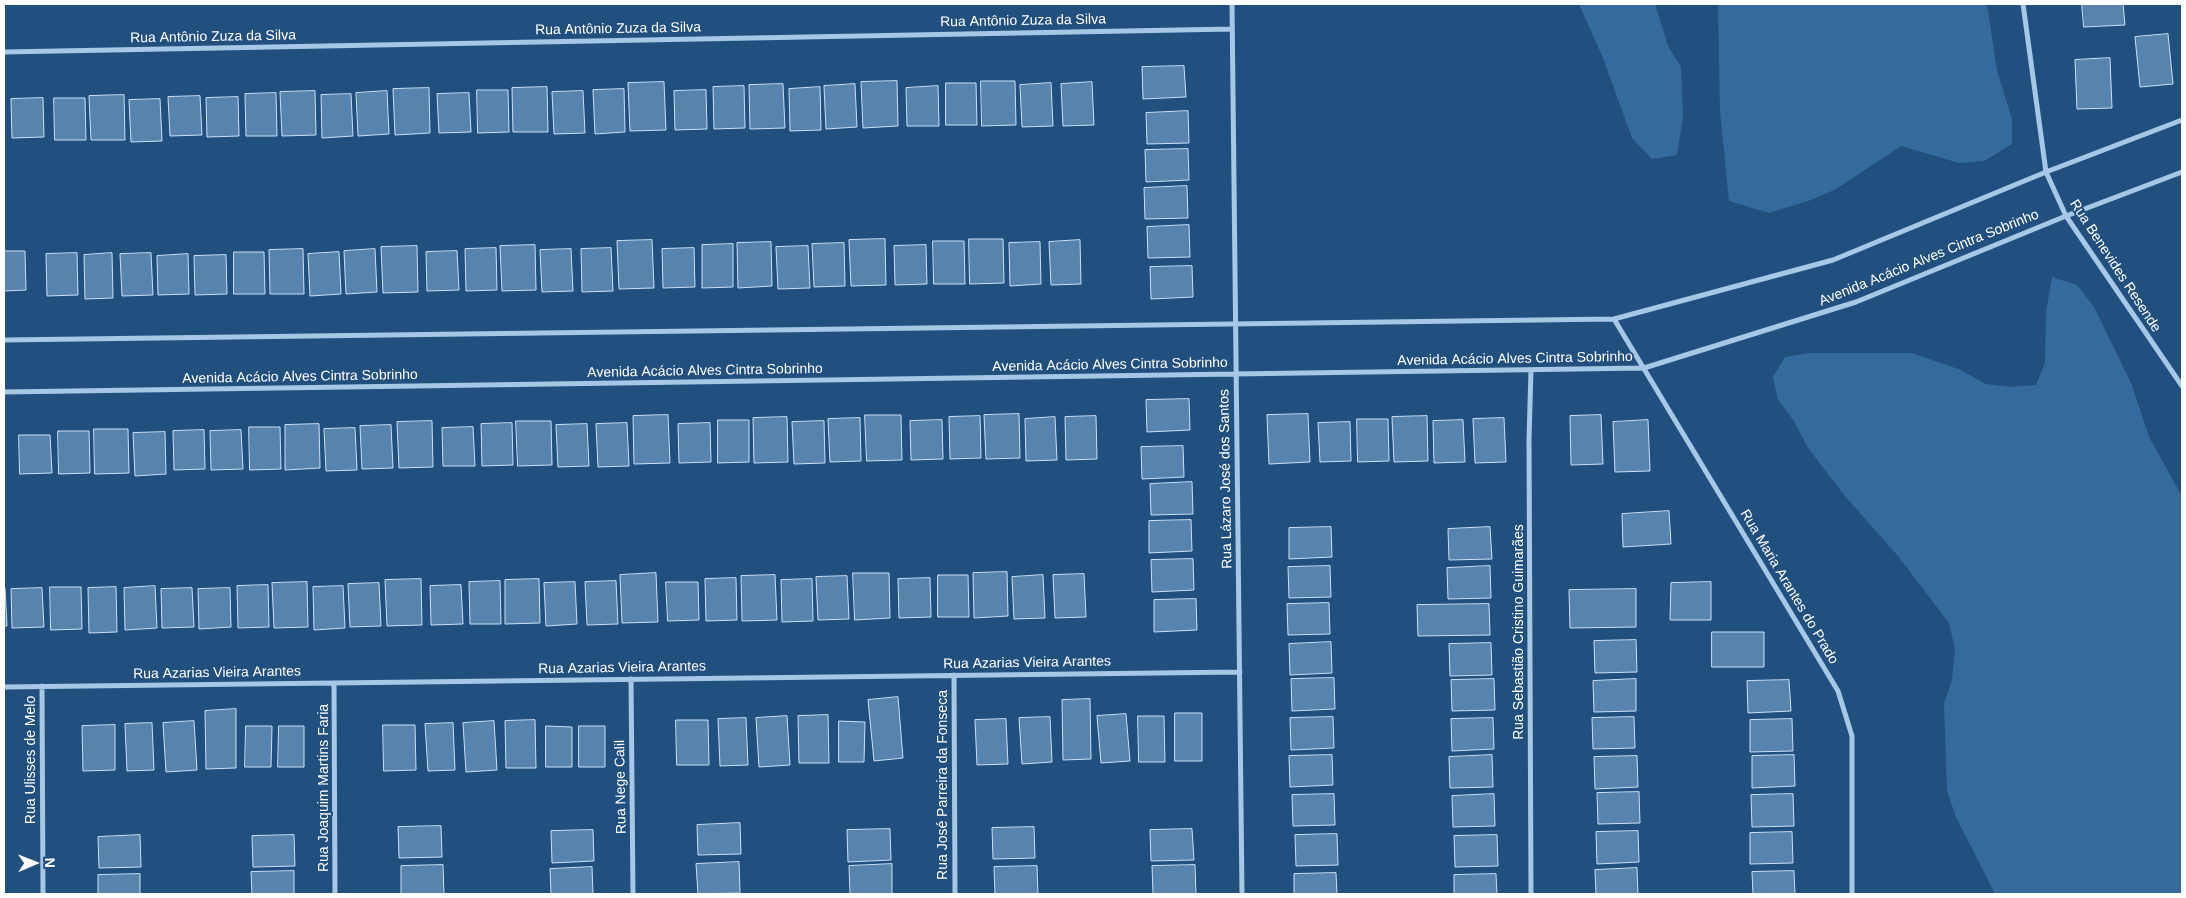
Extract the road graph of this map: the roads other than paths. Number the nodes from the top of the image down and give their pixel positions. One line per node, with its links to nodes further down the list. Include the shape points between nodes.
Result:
1 (1232, 4): 3 (street, Rua Lázaro José dos Santos)
2 (2023, 4): 6 (street, Rua Benevides Resende)
3 (1232, 28): 4 (street, Rua Antônio Zuza da Silva); 10 (street, Rua Lázaro José dos Santos)
4 (4, 52)
5 (2182, 120): 6 (street)
6 (2046, 172): 8 (street, Rua Benevides Resende); 9 (street, via 1833,260)
7 (2182, 172): 8 (street, Avenida Acácio Alves Cintra Sobrinho)
8 (2066, 216): 12 (street, Avenida Acácio Alves Cintra Sobrinho, via 1856,302); 15 (street, Rua Benevides Resende)
9 (1614, 319): 10 (street); 12 (street, Rua Maria Arantes do Prado)
10 (1236, 325): 11 (street); 14 (street, Rua Lázaro José dos Santos)
11 (4, 340)
12 (1644, 368): 13 (street, Avenida Acácio Alves Cintra Sobrinho); 29 (street, Rua Maria Arantes do Prado, via 1838,691 1852,736)
13 (1532, 370): 14 (street, Avenida Acácio Alves Cintra Sobrinho); 28 (street, Rua Sebastião Cristino Guimarães)
14 (1236, 375): 16 (street, Avenida Acácio Alves Cintra Sobrinho); 17 (street, Rua Lázaro José dos Santos)
15 (2182, 386)
16 (4, 392)
17 (1240, 672): 18 (street, Rua Azarias Vieira Arantes); 27 (street, Rua Lázaro José dos Santos)
18 (954, 675): 19 (street, Rua Azarias Vieira Arantes); 26 (street, Rua José Parreira da Fonseca)
19 (631, 679): 20 (street, Rua Azarias Vieira Arantes); 25 (street, Rua Nege Calil)
20 (334, 682): 22 (street, Rua Azarias Vieira Arantes); 24 (street, Rua Joaquim Martins Faria)
21 (4, 686): 22 (street, Rua Azarias Vieira Arantes)
22 (42, 686): 23 (street, Rua Ulisses de Melo)
23 (43, 894)
24 (335, 894)
25 (633, 894)
26 (955, 894)
27 (1242, 894)
28 (1531, 894)
29 (1852, 894)

